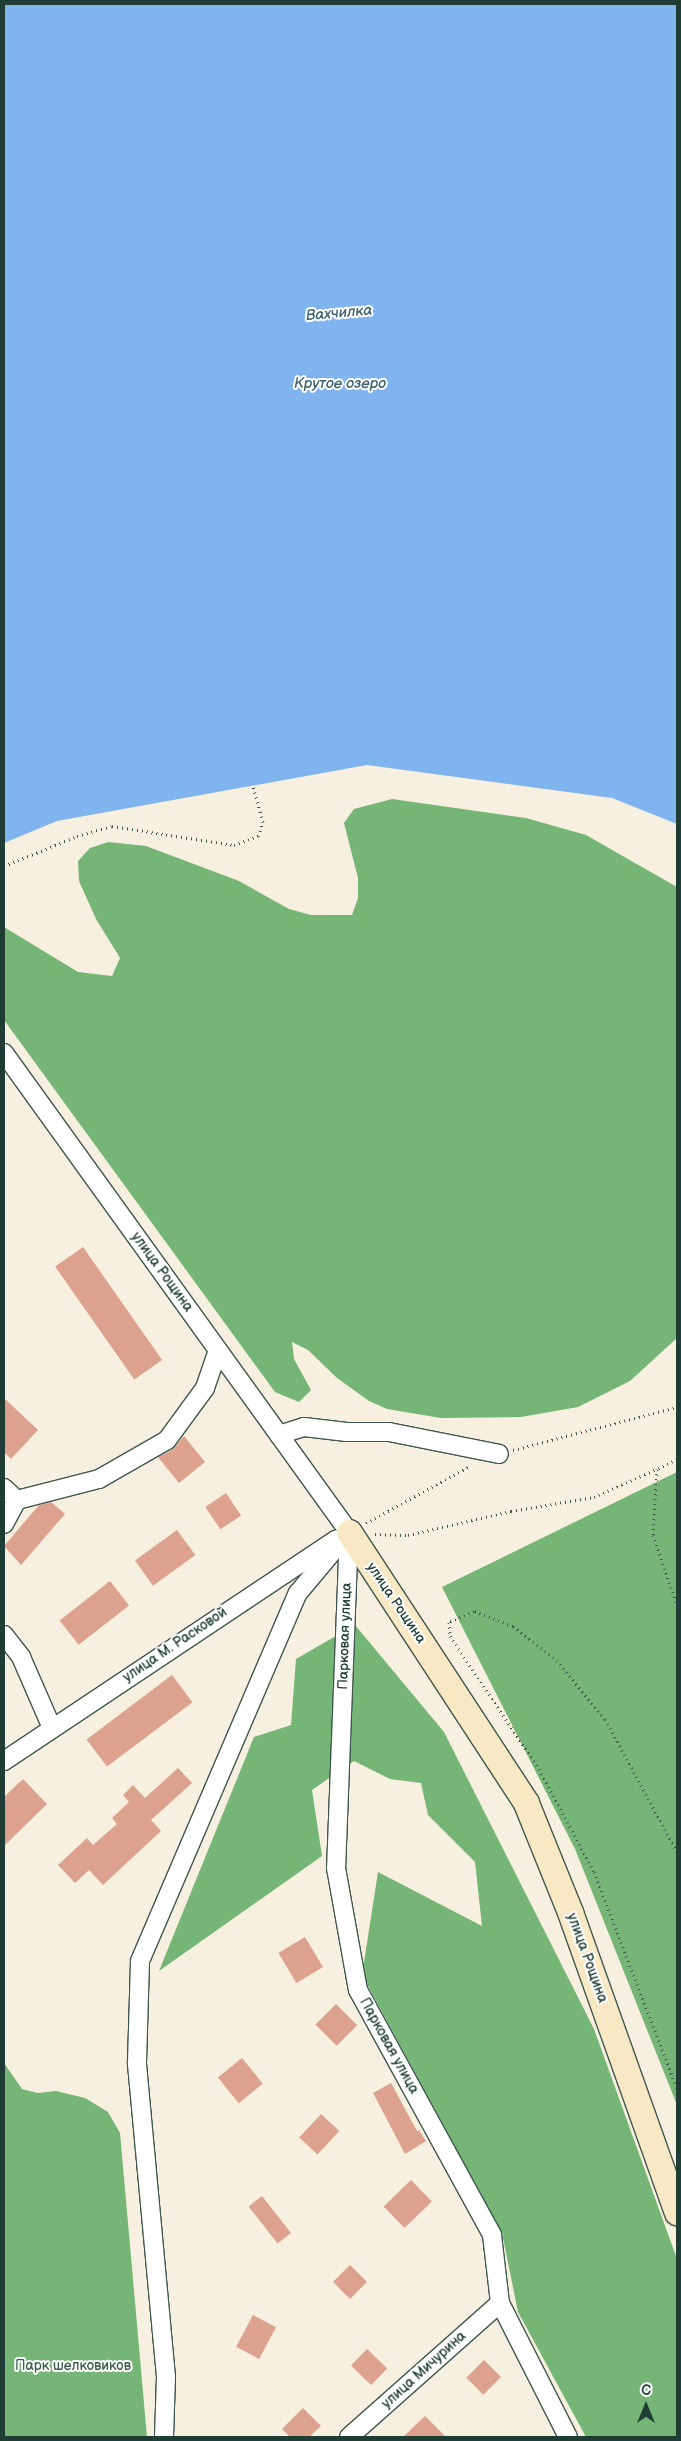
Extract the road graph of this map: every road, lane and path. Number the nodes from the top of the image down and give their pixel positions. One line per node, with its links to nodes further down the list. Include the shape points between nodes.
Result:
1 (253, 786): 2 (path, via 263,822 258,836 234,845 112,826 77,836)
2 (4, 866)
3 (4, 1053): 4 (street, улица Рощина)
4 (218, 1350): 5 (street, улица Рощина); 10 (street, via 205,1388 167,1440 99,1479)
5 (279, 1435): 6 (street, via 304,1427 388,1432); 12 (street, улица Рощина)
6 (499, 1454)
7 (677, 1459): 8 (path)
8 (657, 1469): 12 (path, via 594,1497 511,1511 408,1536); 15 (path, via 653,1536)
9 (4, 1488): 10 (street)
10 (17, 1500): 11 (street)
11 (4, 1524)
12 (349, 1532): 13 (street, улица М. Расковой); 14 (street); 21 (street, улица Рощина, via 526,1803 570,1912); 22 (street, Парковая улица, via 336,1868 358,1990 492,2235)
13 (270, 1581): 14 (street, via 288,1582); 17 (street, улица М. Расковой)
14 (298, 1593): 23 (street, via 140,1961 137,2062 166,2377)
15 (677, 1605)
16 (4, 1635): 17 (street, via 21,1657)
17 (52, 1728): 18 (street, улица М. Расковой)
18 (4, 1761)
19 (677, 1852): 20 (path, via 605,1720 557,1661 513,1626 474,1611 449,1622 450,1636 539,1769 594,1872)
20 (677, 2088)
21 (677, 2212)
22 (500, 2302): 24 (street, улица Мичурина); 25 (street, Парковая улица)
23 (164, 2437)
24 (349, 2437)
25 (568, 2437)

